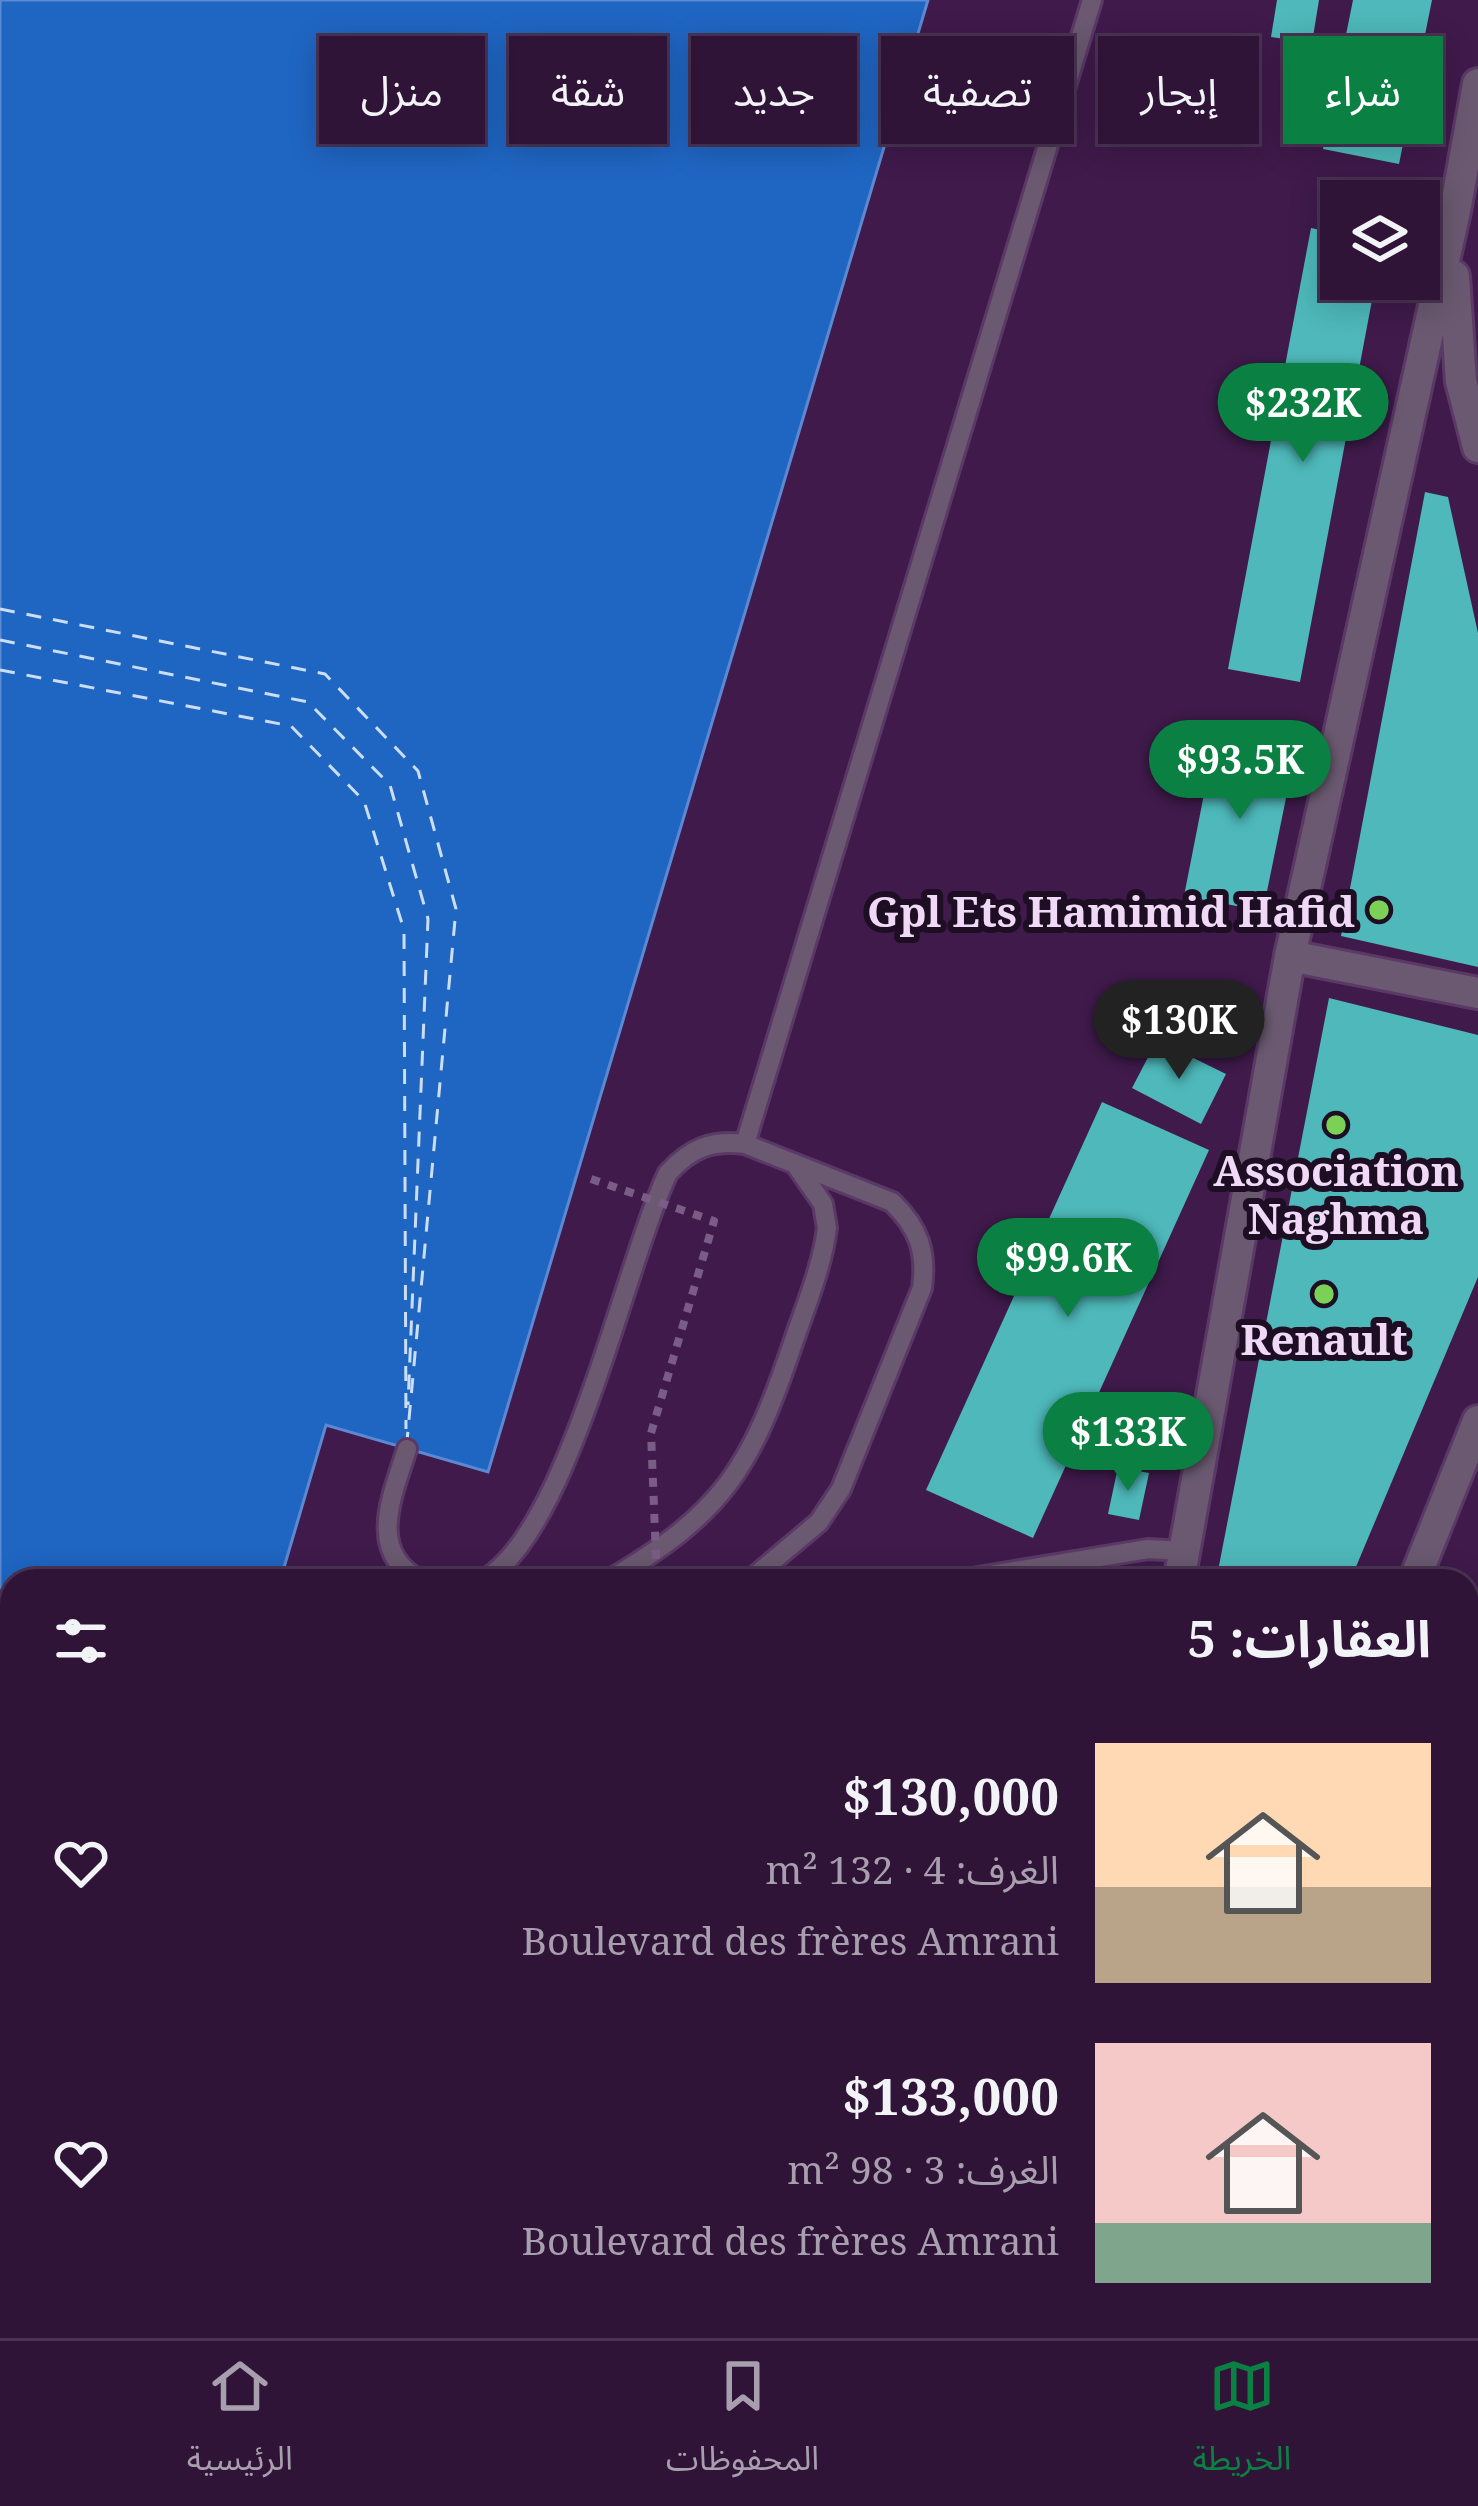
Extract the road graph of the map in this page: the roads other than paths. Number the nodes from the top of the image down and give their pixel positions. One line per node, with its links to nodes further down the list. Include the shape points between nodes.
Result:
1 (1092, 0): 7 (lane)
2 (1478, 84): 3 (street)
3 (1455, 212): 4 (street, via 1460,381); 5 (street)
4 (1478, 447)
5 (1290, 956): 6 (street); 11 (street)
6 (1478, 993)
7 (745, 1144): 8 (lane); 13 (lane, via 701,1146 668,1173 562,1469)
8 (772, 1154): 14 (lane, via 812,1182 827,1228 772,1405 716,1504); 15 (lane, via 892,1202 910,1219 925,1264 841,1489 819,1522)
9 (1478, 1421): 17 (street)
10 (406, 1448): 12 (lane, via 385,1521)
11 (1182, 1566): 16 (lane, via 1148,1550)
12 (407, 1569)
13 (496, 1569)
14 (627, 1569)
15 (763, 1569)
16 (1028, 1569)
17 (1419, 1569)

